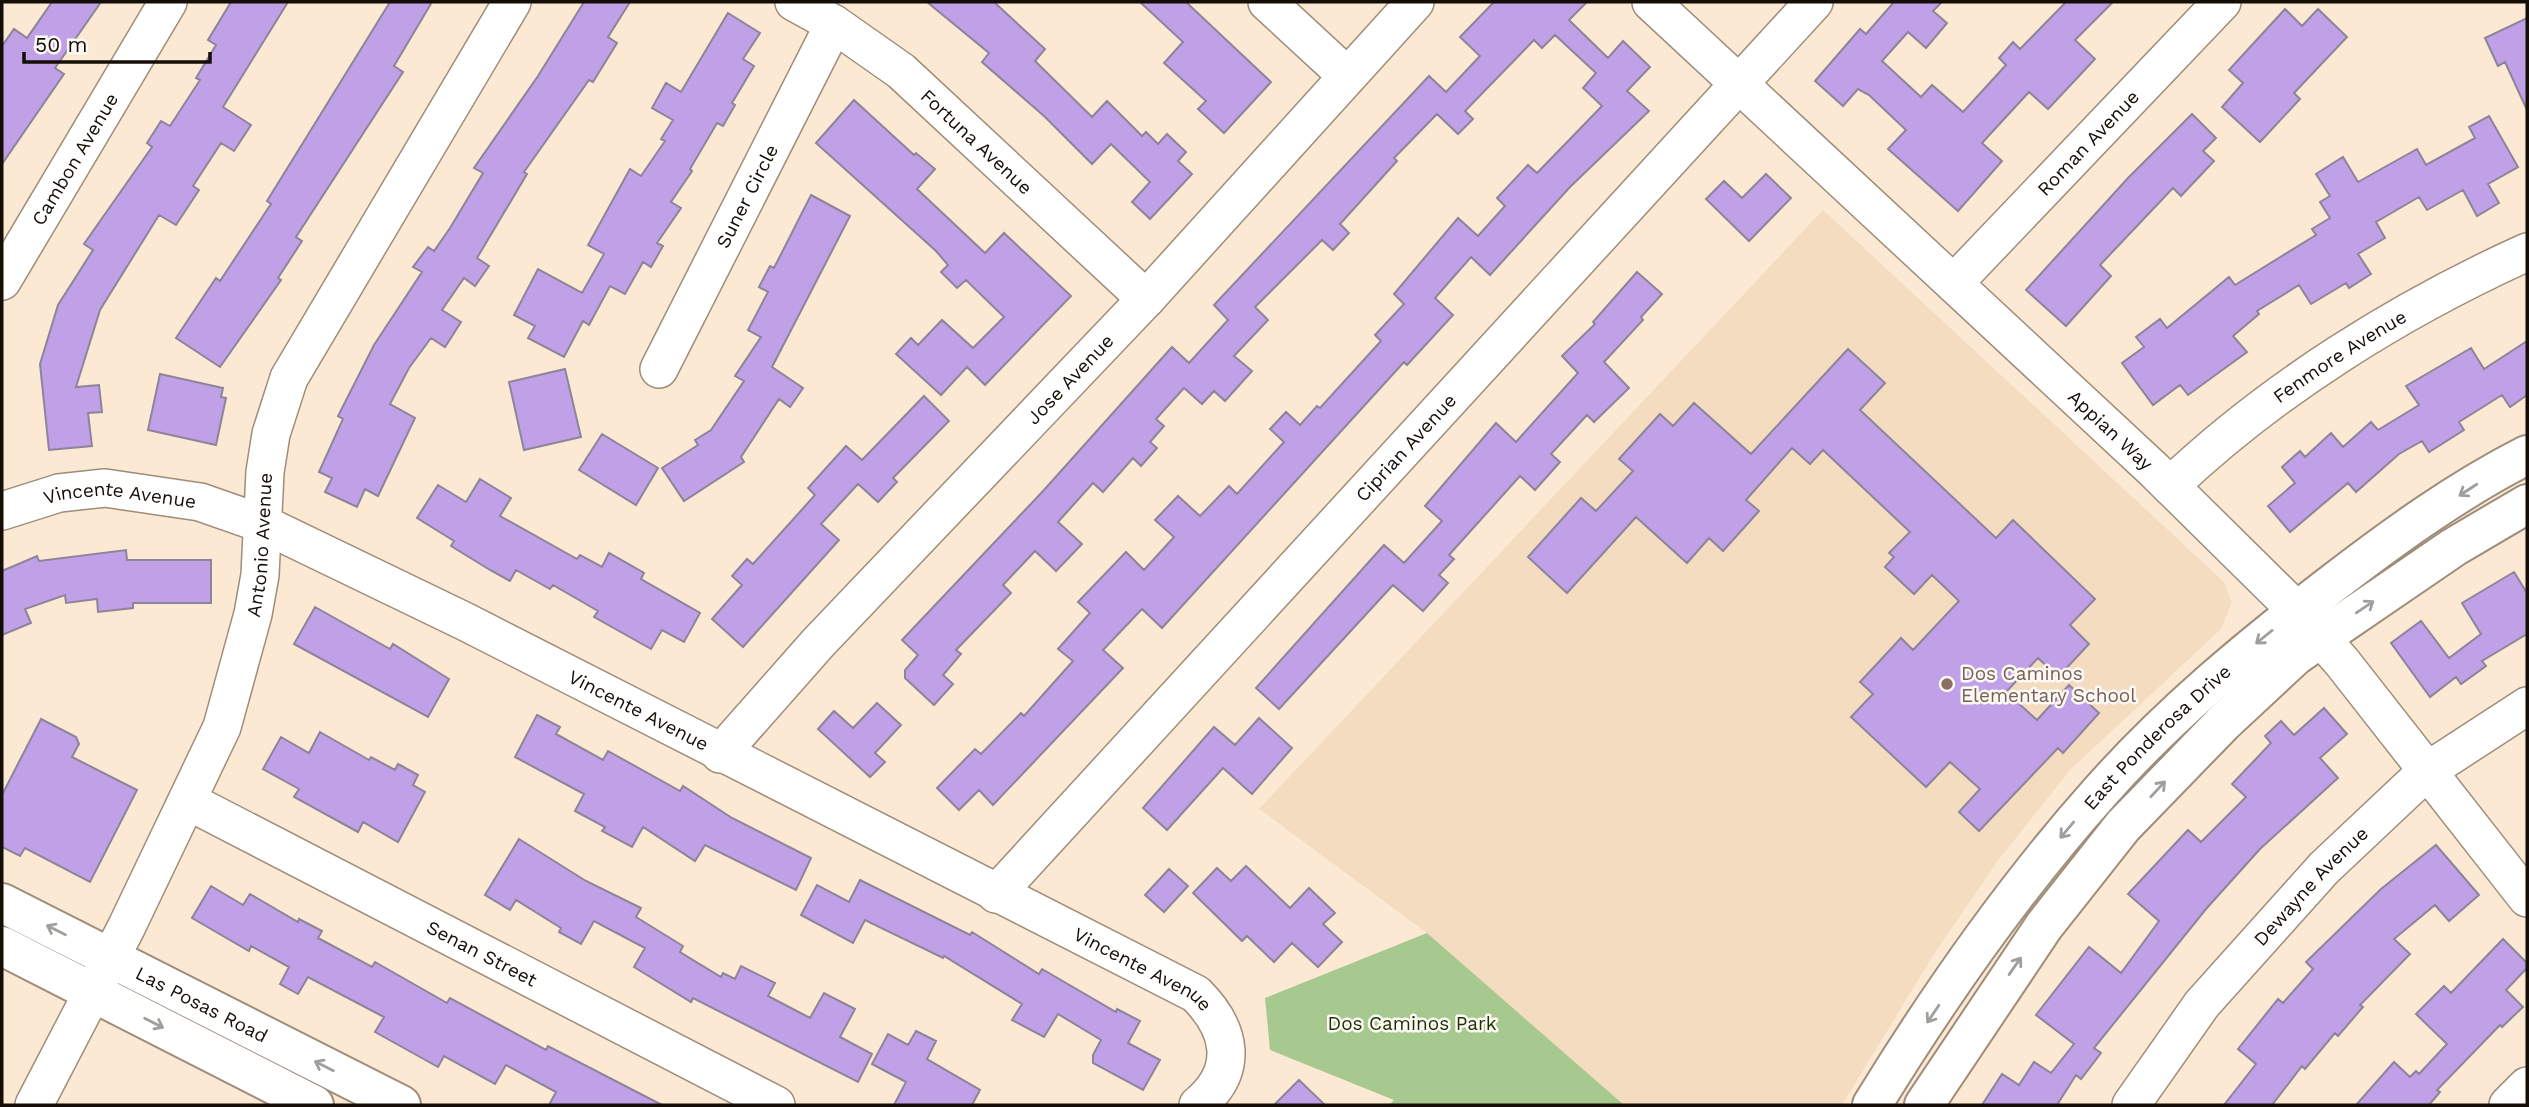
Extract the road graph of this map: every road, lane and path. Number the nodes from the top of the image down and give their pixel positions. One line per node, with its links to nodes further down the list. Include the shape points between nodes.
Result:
1 (167, 2): 13 (street, Cambon Avenue)
2 (512, 2): 21 (street, Antonio Avenue, via 289,378 271,434)
3 (794, 2): 9 (street, Fortuna Avenue)
4 (1267, 2): 10 (street)
5 (1415, 2): 10 (street, Jose Avenue)
6 (1651, 2): 11 (street, Appian Way)
7 (1814, 2): 11 (street, Ciprian Avenue)
8 (2222, 2): 14 (street, Roman Avenue)
9 (834, 24): 15 (street, Fortuna Avenue, via 901,71); 16 (street, Suner Circle)
10 (1346, 75): 15 (street, Jose Avenue)
11 (1738, 82): 14 (street, Appian Way); 27 (street, Ciprian Avenue)
12 (2527, 252): 18 (street, Fenmore Avenue, via 2408,314 2266,404 2216,442)
13 (2, 281)
14 (1954, 283): 18 (street, Appian Way)
15 (1146, 299): 24 (street, Jose Avenue, via 818,643)
16 (659, 369)
17 (2527, 455): 22 (main road, East Ponderosa Drive, one-way to 22, via 2377,550)
18 (2170, 486): 22 (street, Appian Way)
19 (3, 502): 21 (street, Vincente Avenue, via 105,488 200,502)
20 (2527, 504): 22 (main road, East Ponderosa Drive, one-way to 20)
21 (263, 524): 24 (street, Vincente Avenue, via 466,622); 26 (street, Antonio Avenue, via 260,575 243,657 222,727)
22 (2309, 624): 25 (street, Appian Way); 39 (main road, East Ponderosa Drive, one-way to 39, via 2236,658 2076,819 1998,919); 40 (main road, East Ponderosa Drive, one-way to 22, via 2044,926 2123,826 2295,656)
23 (2527, 706): 25 (street, Dewayne Avenue)
24 (720, 754): 27 (street, Vincente Avenue)
25 (2427, 771): 28 (street, Appian Way); 41 (street, Dewayne Avenue, via 2324,868 2247,951 2202,1004)
26 (188, 801): 31 (street, Antonio Avenue); 37 (street, Senan Street)
27 (996, 894): 38 (street, Vincente Avenue, via 1196,994 1214,1013 1226,1045 1225,1065 1217,1084)
28 (2527, 898)
29 (2, 903): 31 (main road, Las Posas Road, one-way to 29)
30 (2, 946): 32 (main road, Las Posas Road)
31 (111, 958): 32 (street, Antonio Avenue); 36 (main road, Las Posas Road, one-way to 31)
32 (93, 992): 34 (street, Antonio Avenue); 35 (main road, Las Posas Road, one-way to 35)
33 (2527, 1086): 42 (street)
34 (34, 1105)
35 (314, 1105)
36 (401, 1105)
37 (776, 1105)
38 (1198, 1105)
39 (1872, 1105)
40 (1924, 1105)
41 (2131, 1105)
42 (2508, 1105)

